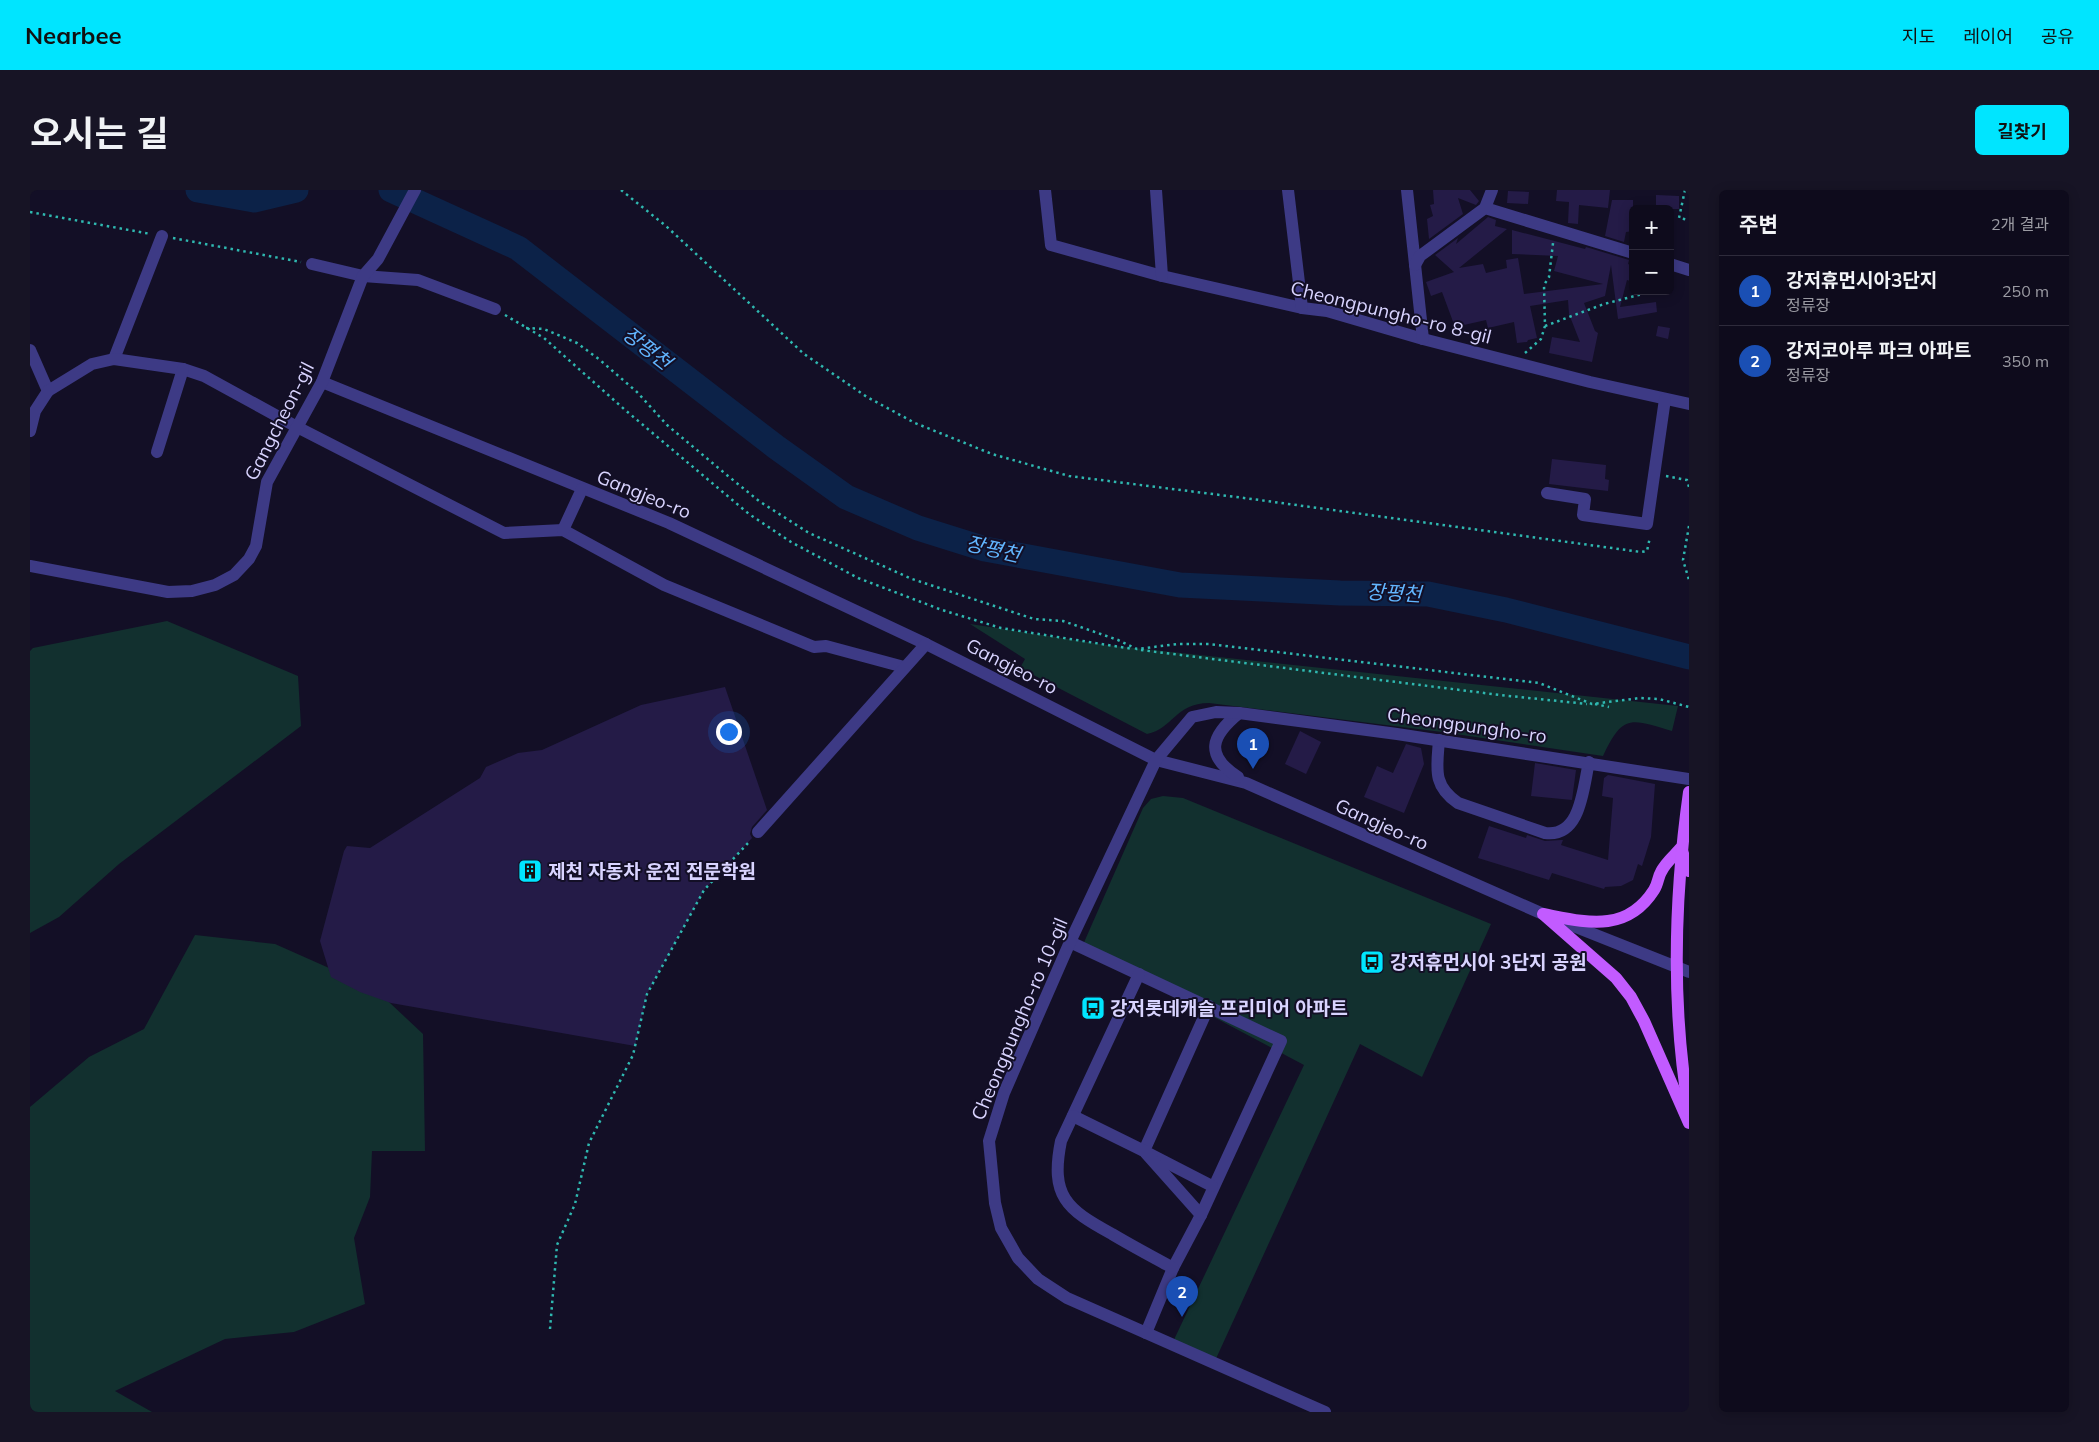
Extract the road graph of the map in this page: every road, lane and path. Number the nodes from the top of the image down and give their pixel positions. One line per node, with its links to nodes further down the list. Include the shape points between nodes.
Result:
1 (415, 190): 18 (street, Gangcheon-gil, via 378,258)
2 (621, 190): 42 (path, via 666,226 804,354 867,397 915,423 992,454 1069,476 1641,552 1647,551)
3 (1045, 190): 19 (street, Cheongpungho-ro 8-gil, via 1051,244)
4 (1156, 190): 19 (street)
5 (1288, 190): 21 (street)
6 (1407, 190): 15 (street)
7 (1492, 190): 9 (street)
8 (1685, 190): 10 (path, via 1679,218)
9 (1486, 208): 11 (street); 15 (street, via 1420,256)
10 (1689, 220)
11 (1554, 229): 13 (street); 23 (path, via 1549,277 1544,285)
12 (162, 236): 27 (street)
13 (1629, 252)
14 (312, 264): 18 (street)
15 (1415, 265): 25 (street)
16 (1674, 265): 17 (street)
17 (1689, 270)
18 (364, 276): 22 (street, via 418,280); 30 (street, Gangcheon-gil)
19 (1162, 276): 21 (street, Cheongpungho-ro 8-gil)
20 (1639, 295): 23 (path)
21 (1302, 308): 25 (street, Cheongpungho-ro 8-gil, via 1327,311)
22 (495, 309): 24 (path)
23 (1545, 326): 28 (path, via 1541,339)
24 (526, 328): 47 (path, via 544,329 577,344 600,360 637,392 666,425 759,502 809,533 912,579 1034,619 1063,621); 47 (path, via 544,338 749,514 800,547 858,578 993,626)
25 (1424, 339): 28 (street, Cheongpungho-ro 8-gil)
26 (30, 350): 31 (street)
27 (114, 359): 29 (street); 31 (street, via 92,364)
28 (1515, 363): 32 (street, Cheongpungho-ro 8-gil)
29 (183, 369): 34 (street, via 204,376); 36 (street)
30 (322, 382): 34 (street, Gangcheon-gil); 39 (street, Gangjeo-ro)
31 (48, 391): 35 (street, via 35,411)
32 (1665, 399): 33 (street, Cheongpungho-ro 8-gil); 40 (street, via 1646,524 1583,515 1585,499)
33 (1689, 404)
34 (297, 428): 43 (street, via 504,533); 44 (street, Gangcheon-gil, via 267,482 256,546 234,575 192,591 168,592)
35 (30, 431)
36 (157, 452)
37 (1661, 476): 38 (path, via 1687,480)
38 (1689, 487)
39 (582, 489): 43 (street); 46 (street, Gangjeo-ro, via 669,523)
40 (1547, 493)
41 (1689, 526): 45 (path, via 1683,560)
42 (1651, 529)
43 (563, 530): 48 (street, via 664,586 814,647 826,646)
44 (30, 566)
45 (1689, 580)
46 (926, 644): 48 (street); 54 (street, Gangjeo-ro)
47 (1137, 649): 49 (path); 49 (path, via 1209,644 1539,683)
48 (904, 667): 59 (street)
49 (1592, 704): 50 (path); 51 (path, via 1640,698 1660,699)
50 (1609, 707)
51 (1689, 708)
52 (1239, 713): 53 (street, Cheongpungho-ro); 54 (street, Cheongpungho-ro, via 1216,712 1192,717); 57 (street, via 1220,731 1214,750 1225,769)
53 (1439, 740): 55 (street, Cheongpungho-ro); 55 (street, via 1439,784 1448,796 1458,803 1544,833 1558,832 1571,824 1581,802)
54 (1156, 760): 57 (street, Gangjeo-ro); 63 (street, Cheongpungho-ro 10-gil)
55 (1589, 762): 56 (street, Cheongpungho-ro)
56 (1689, 779)
57 (1246, 783): 62 (street, Gangjeo-ro)
58 (1689, 792): 60 (main road)
59 (758, 832): 75 (path, via 704,890 647,994 633,1055 589,1143 575,1204 557,1245)
60 (1681, 848): 61 (main road); 62 (main road, via 1661,871 1654,890 1628,915 1595,924); 64 (main road)
61 (1689, 871)
62 (1543, 914): 64 (street, Gangjeo-ro); 70 (main road, via 1616,978 1631,997)
63 (1070, 942): 66 (street); 76 (street, Cheongpungho-ro 10-gil, via 1004,1093 989,1141 995,1203 1001,1228 1018,1258 1038,1279 1067,1298)
64 (1676, 968): 65 (street, Gangjeo-ro); 68 (main road, via 1681,1065)
65 (1689, 972)
66 (1139, 974): 67 (street); 69 (street)
67 (1209, 1006): 71 (street); 72 (street, via 1282,1041)
68 (1689, 1114)
69 (1072, 1116): 71 (street); 74 (street, via 1061,1141 1057,1162 1062,1195 1069,1206 1083,1218)
70 (1689, 1123)
71 (1144, 1151): 72 (street); 73 (street)
72 (1212, 1186): 73 (street)
73 (1200, 1214): 74 (street)
74 (1173, 1268): 76 (street)
75 (550, 1329)
76 (1146, 1333): 77 (street, Cheongpungho-ro 10-gil)
77 (1325, 1412)

